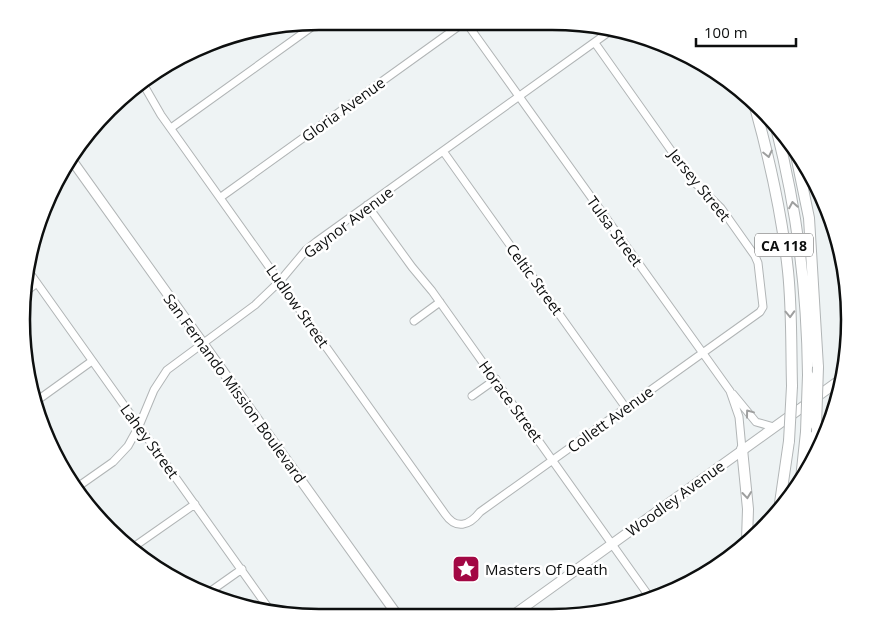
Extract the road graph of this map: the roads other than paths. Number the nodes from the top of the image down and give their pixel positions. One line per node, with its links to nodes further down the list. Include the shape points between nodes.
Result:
1 (453, 30): 14 (street, Gloria Avenue)
2 (471, 30): 7 (street, Tulsa Street)
3 (306, 31): 9 (street)
4 (605, 35): 5 (street, Gaynor Avenue)
5 (595, 43): 7 (street, Gaynor Avenue); 21 (street, Jersey Street, via 692,180 721,208 755,256 764,303)
6 (146, 88): 9 (street, Ludlow Street)
7 (519, 97): 11 (street, Gaynor Avenue); 24 (street, Tulsa Street)
8 (758, 117): 39 (highway, CA 118, one-way to 39, bridge, via 781,220 788,274 792,386 789,441)
9 (171, 128): 14 (street, Ludlow Street)
10 (780, 141): 37 (highway, CA 118, one-way to 10, bridge, via 808,327 802,255)
11 (443, 151): 15 (street, Gaynor Avenue); 31 (street, Celtic Street)
12 (75, 165): 23 (main road, San Fernando Mission Boulevard)
13 (799, 171): 34 (highway, CA 118, bridge, via 809,218 818,367)
14 (221, 197): 17 (street, Ludlow Street)
15 (367, 205): 17 (street, Gaynor Avenue, via 311,246); 20 (street, Horace Street)
16 (33, 278): 18 (street, Lahey Street)
17 (280, 281): 23 (street, Gaynor Avenue, via 255,305); 41 (street, Ludlow Street, via 445,514)
18 (37, 284): 19 (street); 25 (street, Lahey Street)
19 (32, 288)
20 (440, 302): 22 (street); 26 (street, Horace Street)
21 (760, 312): 24 (street, Collett Avenue)
22 (414, 321)
23 (202, 342): 32 (street, Gaynor Avenue, via 162,376); 49 (main road, San Fernando Mission Boulevard)
24 (702, 353): 28 (street, Tulsa Street); 31 (street, Collett Avenue)
25 (92, 361): 30 (street); 32 (street, Lahey Street)
26 (496, 380): 29 (street); 36 (street, Horace Street)
27 (833, 385): 33 (main road, Woodley Avenue)
28 (730, 391): 33 (street, one-way to 28, via 756,422); 35 (street, Tulsa Street, via 739,417)
29 (472, 396)
30 (41, 398)
31 (626, 408): 36 (street, Collett Avenue)
32 (139, 426): 38 (street, Gaynor Avenue, via 122,454); 40 (street, Lahey Street)
33 (774, 427): 35 (main road, Woodley Avenue)
34 (814, 442)
35 (742, 450): 42 (highway, one-way to 42); 43 (main road, Woodley Avenue)
36 (553, 460): 41 (street, Collett Avenue, via 469,522); 43 (street, Horace Street)
37 (803, 463)
38 (82, 484)
39 (781, 496)
40 (194, 504): 44 (street); 45 (street, Lahey Street)
41 (459, 524)
42 (747, 532)
43 (612, 543): 47 (street, Horace Street); 50 (main road, Woodley Avenue)
44 (137, 544)
45 (242, 568): 46 (street); 48 (street, Lahey Street)
46 (214, 589)
47 (647, 593)
48 (266, 604)
49 (393, 609)
50 (522, 609)

